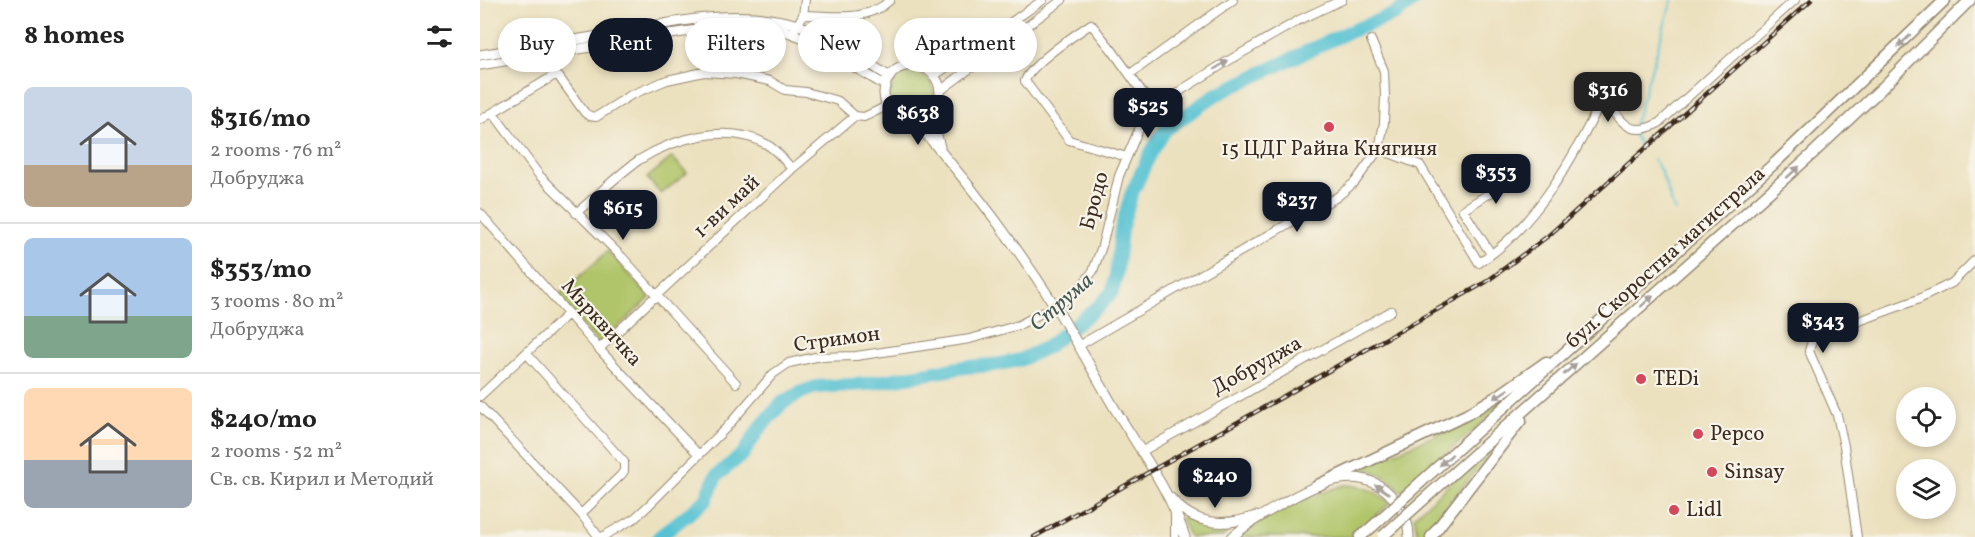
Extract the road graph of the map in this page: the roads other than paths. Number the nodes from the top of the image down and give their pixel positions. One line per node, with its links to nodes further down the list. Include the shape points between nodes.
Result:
1 (805, 0): 10 (street)
2 (890, 0): 10 (street, via 859,16)
3 (1062, 0): 11 (street)
4 (1233, 0): 16 (street)
5 (1795, 0): 34 (street, via 1649,129 1634,130 1603,97 1589,127 1525,224)
6 (1945, 0): 41 (highway, бул. Скоростна магистрала, one-way to 41, via 1834,108)
7 (1970, 0): 47 (highway, бул. Скоростна магистрала, one-way to 7, via 1812,155)
8 (1040, 1): 11 (street); 17 (street)
9 (1338, 1): 21 (street, Бродо, one-way to 9, via 1228,61)
10 (803, 15): 12 (street)
11 (1042, 15): 19 (street)
12 (795, 29): 14 (main road, via 758,17 694,20); 15 (main road, via 756,25 702,29); 18 (main road)
13 (1371, 40): 27 (street, via 1383,70 1385,96)
14 (480, 55)
15 (480, 65)
16 (1130, 74): 21 (street); 29 (street, via 1091,24 1036,66 1025,81 1069,140)
17 (934, 76): 18 (main road, via 922,67 912,66 897,70); 19 (main road)
18 (888, 81): 20 (main road)
19 (940, 91): 23 (main road)
20 (887, 106): 24 (street, 1-ви май, via 864,117); 26 (main road, via 897,116)
21 (1155, 110): 29 (street, Бродо, via 1138,131)
22 (493, 113): 24 (street, via 555,75 585,113 596,117 631,95 667,80 704,72 770,81 785,90 838,101); 25 (street); 33 (street, via 539,175)
23 (931, 114): 26 (main road); 28 (main road)
24 (855, 116): 31 (street, 1-ви май)
25 (480, 120)
26 (914, 121): 28 (main road)
27 (1379, 149): 34 (street, via 1419,165 1479,262); 42 (street, via 1355,182 1337,197)
28 (942, 152): 38 (main road)
29 (1127, 157): 37 (street, Бродо, via 1093,271)
30 (1488, 166): 34 (street, via 1501,186 1463,210)
31 (792, 169): 33 (street, via 777,152 752,139 716,134 686,139 638,161); 36 (street, 1-ви май)
32 (480, 213): 40 (street, Мърквичка)
33 (576, 213): 36 (street)
34 (1491, 254)
35 (1975, 260): 64 (street, via 1952,283 1813,338 1809,351 1838,415)
36 (657, 297): 43 (street, 1-ви май); 45 (street)
37 (1066, 300): 38 (street, Стримон)
38 (1057, 310): 42 (main road); 50 (street, Стримон, via 970,339 789,363 773,374)
39 (1391, 311): 49 (street, Добруджа)
40 (568, 314): 43 (street, Мърквичка); 44 (street)
41 (1584, 337): 51 (highway, one-way to 51, via 1466,415); 60 (highway, бул. Скоростна магистрала, one-way to 60, bridge)
42 (1076, 341): 49 (main road)
43 (599, 349): 50 (street, Мърквичка)
44 (526, 353): 46 (street); 54 (street, via 624,462 621,475)
45 (736, 383)
46 (480, 396)
47 (1538, 398): 61 (highway, бул. Скоростна магистрала, bridge); 63 (highway)
48 (480, 406): 54 (street)
49 (1141, 452): 52 (main road)
50 (699, 455): 56 (street, Стримон, via 635,518)
51 (1318, 485): 53 (main road); 62 (main road, one-way to 51, via 1402,509 1378,485 1353,478)
52 (1164, 490): 53 (main road, via 1184,511 1217,524 1242,521); 55 (main road)
53 (1270, 511): 59 (main road)
54 (581, 514): 56 (street)
55 (1175, 514): 57 (street); 58 (main road)
56 (601, 537)
57 (1175, 537)
58 (1185, 537)
59 (1232, 537)
60 (1360, 537)
61 (1382, 537)
62 (1409, 537)
63 (1431, 537)
64 (1857, 537)

